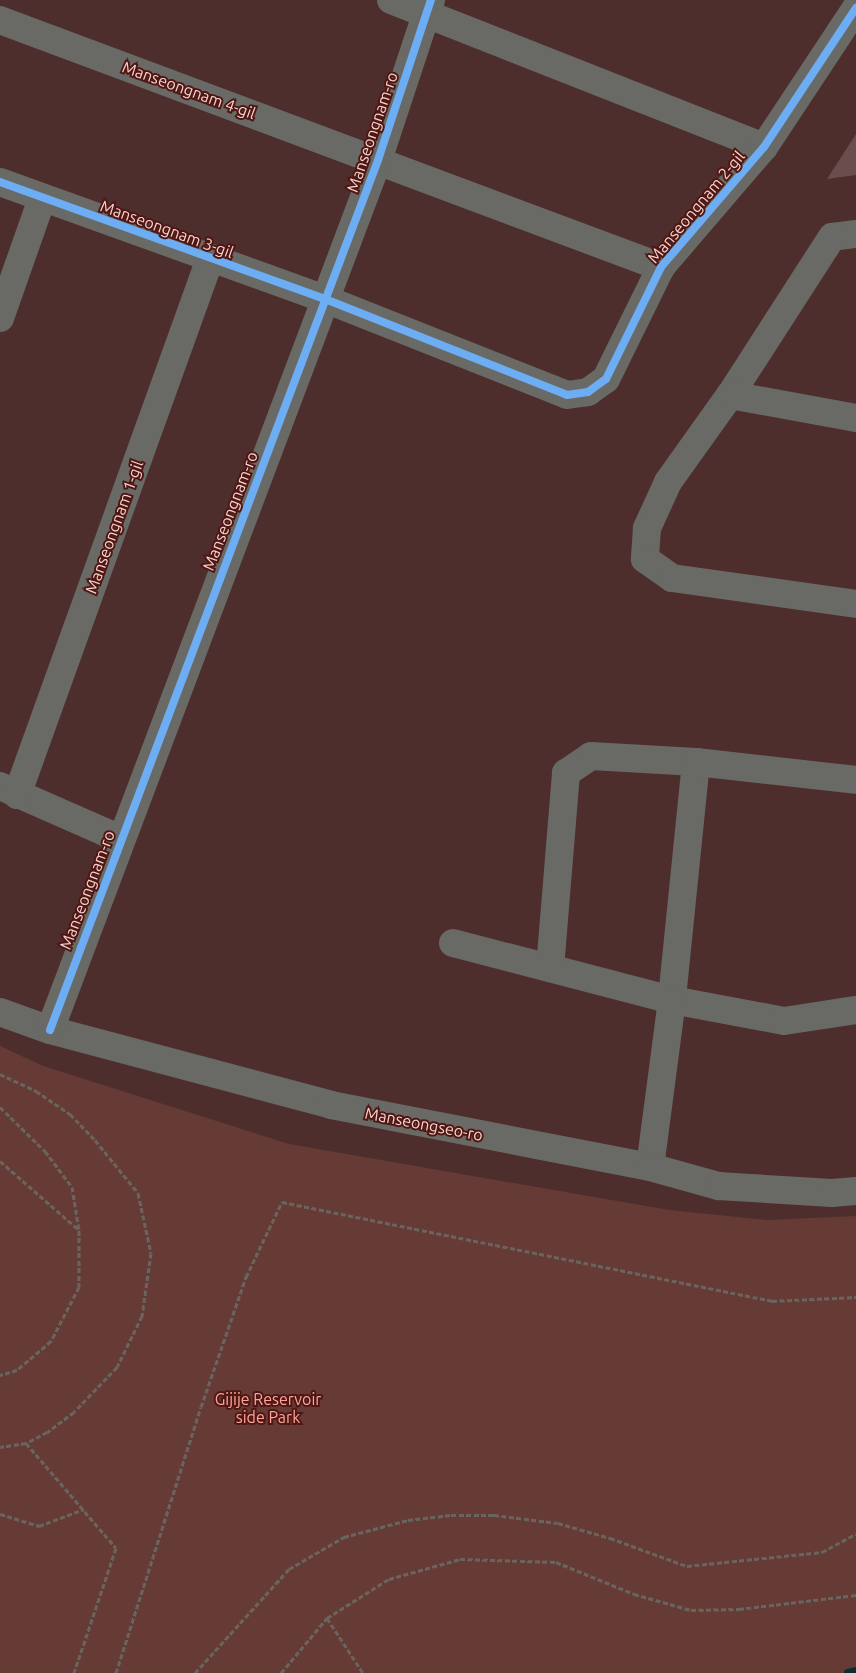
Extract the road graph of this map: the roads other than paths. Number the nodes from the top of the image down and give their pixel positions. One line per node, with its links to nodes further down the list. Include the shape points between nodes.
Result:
1 (391, 0): 2 (street)
2 (429, 7): 5 (street); 6 (street, Manseongnam-ro)
3 (856, 8): 5 (street, Manseongnam 2-gil)
4 (0, 20): 6 (street, Manseongnam 4-gil)
5 (764, 147): 11 (street, Manseongnam 2-gil)
6 (378, 160): 11 (street, Manseongnam-ro); 12 (street, Manseongnam-ro)
7 (0, 182): 8 (street, Manseongnam 3-gil)
8 (42, 199): 10 (street, Manseongnam 3-gil); 13 (street)
9 (856, 234): 14 (street, via 832,237)
10 (210, 259): 12 (street, Manseongnam 3-gil); 19 (street, Manseongnam 1-gil)
11 (661, 267): 12 (street, Manseongnam 2-gil, via 606,379 588,392 567,395)
12 (325, 299): 20 (street, Manseongnam-ro)
13 (0, 318)
14 (730, 395): 15 (street); 16 (street, via 668,482 647,528 645,558 672,578)
15 (856, 418)
16 (856, 604)
17 (696, 762): 18 (street); 22 (street, via 590,756 566,773); 23 (street)
18 (856, 780)
19 (9, 790): 20 (street, Manseongnam 1-gil)
20 (121, 839): 26 (street, Manseongnam-ro)
21 (453, 943): 22 (street)
22 (550, 968): 23 (street)
23 (672, 1000): 24 (street, via 784,1021); 27 (street)
24 (856, 1010)
25 (0, 1012): 26 (street, Manseongseo-ro)
26 (50, 1030): 27 (street, Manseongseo-ro, via 331,1105)
27 (650, 1167): 28 (street, Manseongseo-ro, via 718,1186)
28 (856, 1191)

